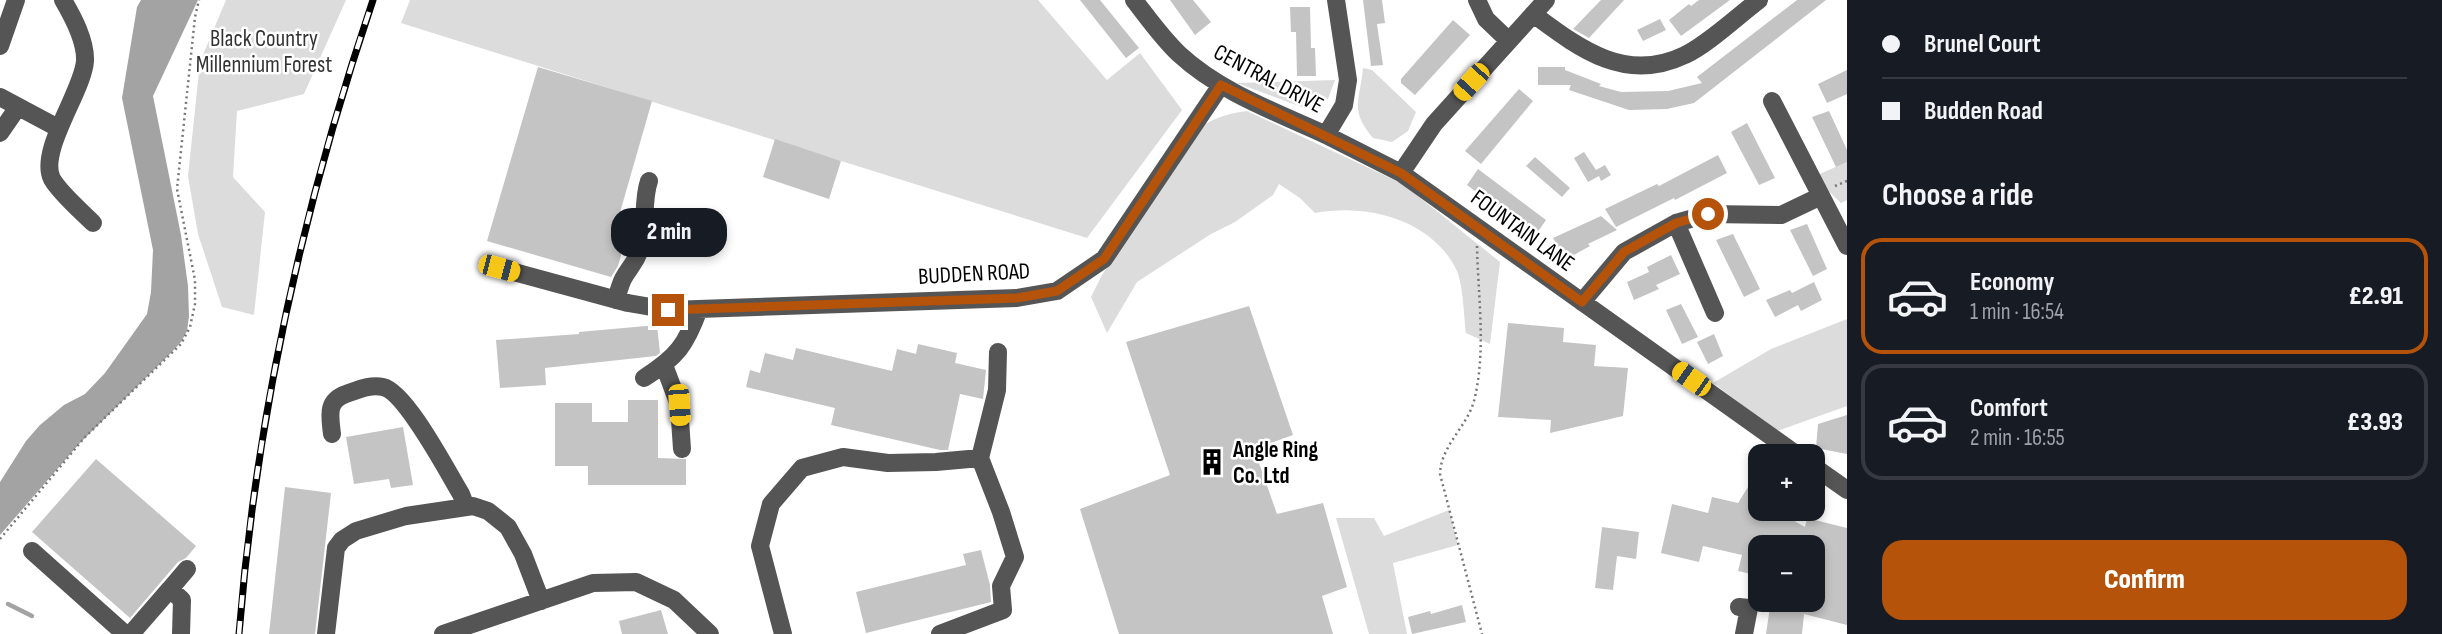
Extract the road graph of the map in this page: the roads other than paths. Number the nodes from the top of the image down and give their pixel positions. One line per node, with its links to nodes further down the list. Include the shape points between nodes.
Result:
1 (16, 0): 10 (street)
2 (63, 0): 15 (street, via 85,58 83,73)
3 (1133, 0): 11 (street, CENTRAL DRIVE, via 1176,52)
4 (1336, 0): 17 (street, via 1348,80 1344,105)
5 (1477, 0): 9 (street, via 1486,19)
6 (1546, 0): 8 (street)
7 (1759, 0): 8 (street, via 1687,54 1642,66 1601,58 1580,48)
8 (1533, 14): 9 (street)
9 (1509, 41): 18 (street, via 1434,124)
10 (0, 46)
11 (1221, 85): 17 (street, CENTRAL DRIVE); 27 (street, BUDDEN ROAD, via 1104,259 1057,291 1017,298)
12 (0, 97): 14 (street)
13 (1772, 101): 20 (street)
14 (18, 107): 15 (street); 16 (street)
15 (58, 128): 21 (street, via 52,179)
16 (0, 133)
17 (1326, 135): 18 (street, FOUNTAIN LANE)
18 (1401, 173): 26 (street, FOUNTAIN LANE)
19 (649, 181): 25 (street, via 641,246)
20 (1821, 196): 22 (street, via 1781,215 1708,214); 23 (street)
21 (93, 223)
22 (1676, 223): 26 (street, via 1624,252); 28 (street)
23 (1847, 246)
24 (499, 268): 25 (street, BUDDEN ROAD)
25 (616, 300): 27 (street, BUDDEN ROAD, via 668,310)
26 (1582, 302): 33 (street, FOUNTAIN LANE)
27 (699, 309): 30 (street, via 684,345)
28 (1715, 313)
29 (998, 352): 35 (street, via 997,390)
30 (664, 365): 31 (street); 34 (street, via 679,405)
31 (644, 378)
32 (332, 434): 38 (street, via 329,411 338,397 370,386 393,391 414,417)
33 (1782, 444)
34 (682, 449)
35 (980, 458): 50 (street, via 888,463 843,457 802,467 771,504 760,546); 51 (street, via 1014,556 1001,586 1003,610)
36 (1825, 474): 37 (street)
37 (1847, 490)
38 (466, 507): 42 (street, via 488,511 508,527); 47 (street, via 406,516 356,531 342,540 336,548)
39 (33, 551): 44 (street)
40 (187, 569): 41 (street)
41 (170, 589): 45 (street); 46 (street, via 182,600)
42 (541, 601): 48 (street); 49 (street, via 593,583 636,582 674,600)
43 (1739, 607): 52 (street, via 1749,608)
44 (125, 634)
45 (131, 634)
46 (181, 634)
47 (326, 634)
48 (443, 634)
49 (710, 634)
50 (783, 634)
51 (940, 634)
52 (1744, 634)

